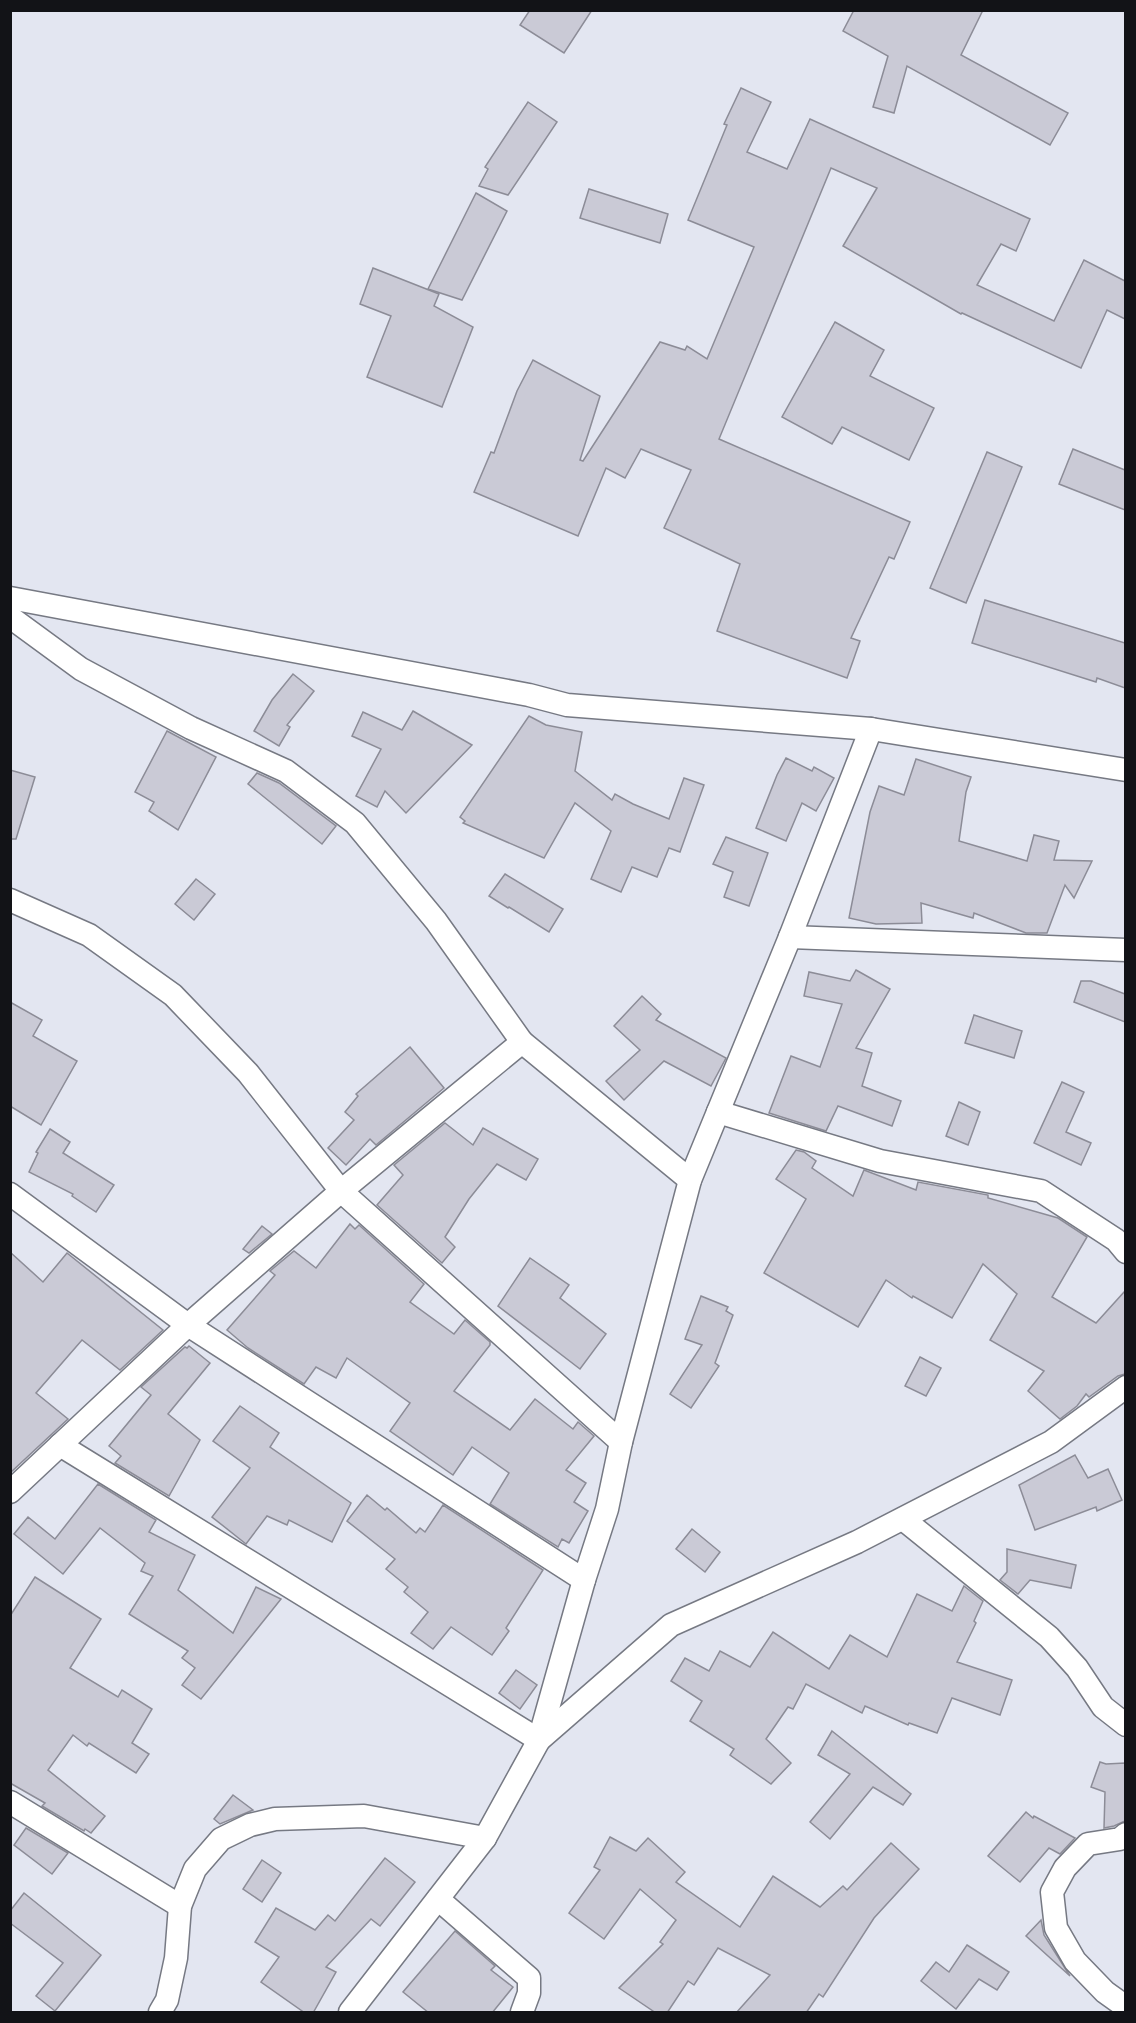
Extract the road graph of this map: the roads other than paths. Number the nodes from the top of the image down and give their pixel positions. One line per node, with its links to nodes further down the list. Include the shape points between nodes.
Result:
1 (10, 598): 3 (street, via 567,705)
2 (10, 617): 8 (street, via 81,669 191,728 286,771 354,823 436,921)
3 (871, 729): 4 (street); 6 (street)
4 (1125, 770)
5 (10, 900): 11 (street, via 89,935 173,995 248,1073)
6 (790, 937): 7 (street); 9 (street)
7 (1125, 950)
8 (522, 1042): 10 (street); 11 (street)
9 (718, 1112): 10 (street); 13 (street, via 880,1161 1041,1191 1116,1240)
10 (690, 1180): 16 (street)
11 (341, 1191): 14 (street); 16 (street)
12 (10, 1194): 14 (street)
13 (1125, 1252)
14 (188, 1325): 17 (street); 20 (street)
15 (1125, 1387): 19 (street, via 1051,1442)
16 (621, 1442): 20 (street, via 607,1509)
17 (60, 1446): 18 (street); 22 (street)
18 (10, 1492)
19 (903, 1519): 21 (street, via 1049,1637 1077,1668 1103,1707); 22 (street, via 671,1625)
20 (584, 1580): 22 (street)
21 (1125, 1725)
22 (539, 1740): 25 (street)
23 (10, 1802): 27 (street)
24 (1125, 1834): 28 (street, via 1120,1839 1088,1844 1065,1868 1052,1892 1056,1928 1074,1961)
25 (485, 1838): 26 (street); 27 (street, via 364,1816 274,1820 250,1825 221,1839 195,1869)
26 (438, 1899): 30 (street); 31 (street, via 530,1978)
27 (180, 1906): 29 (street, via 176,1958 167,2000)
28 (1125, 2007)
29 (160, 2013)
30 (350, 2013)
31 (522, 2013)

